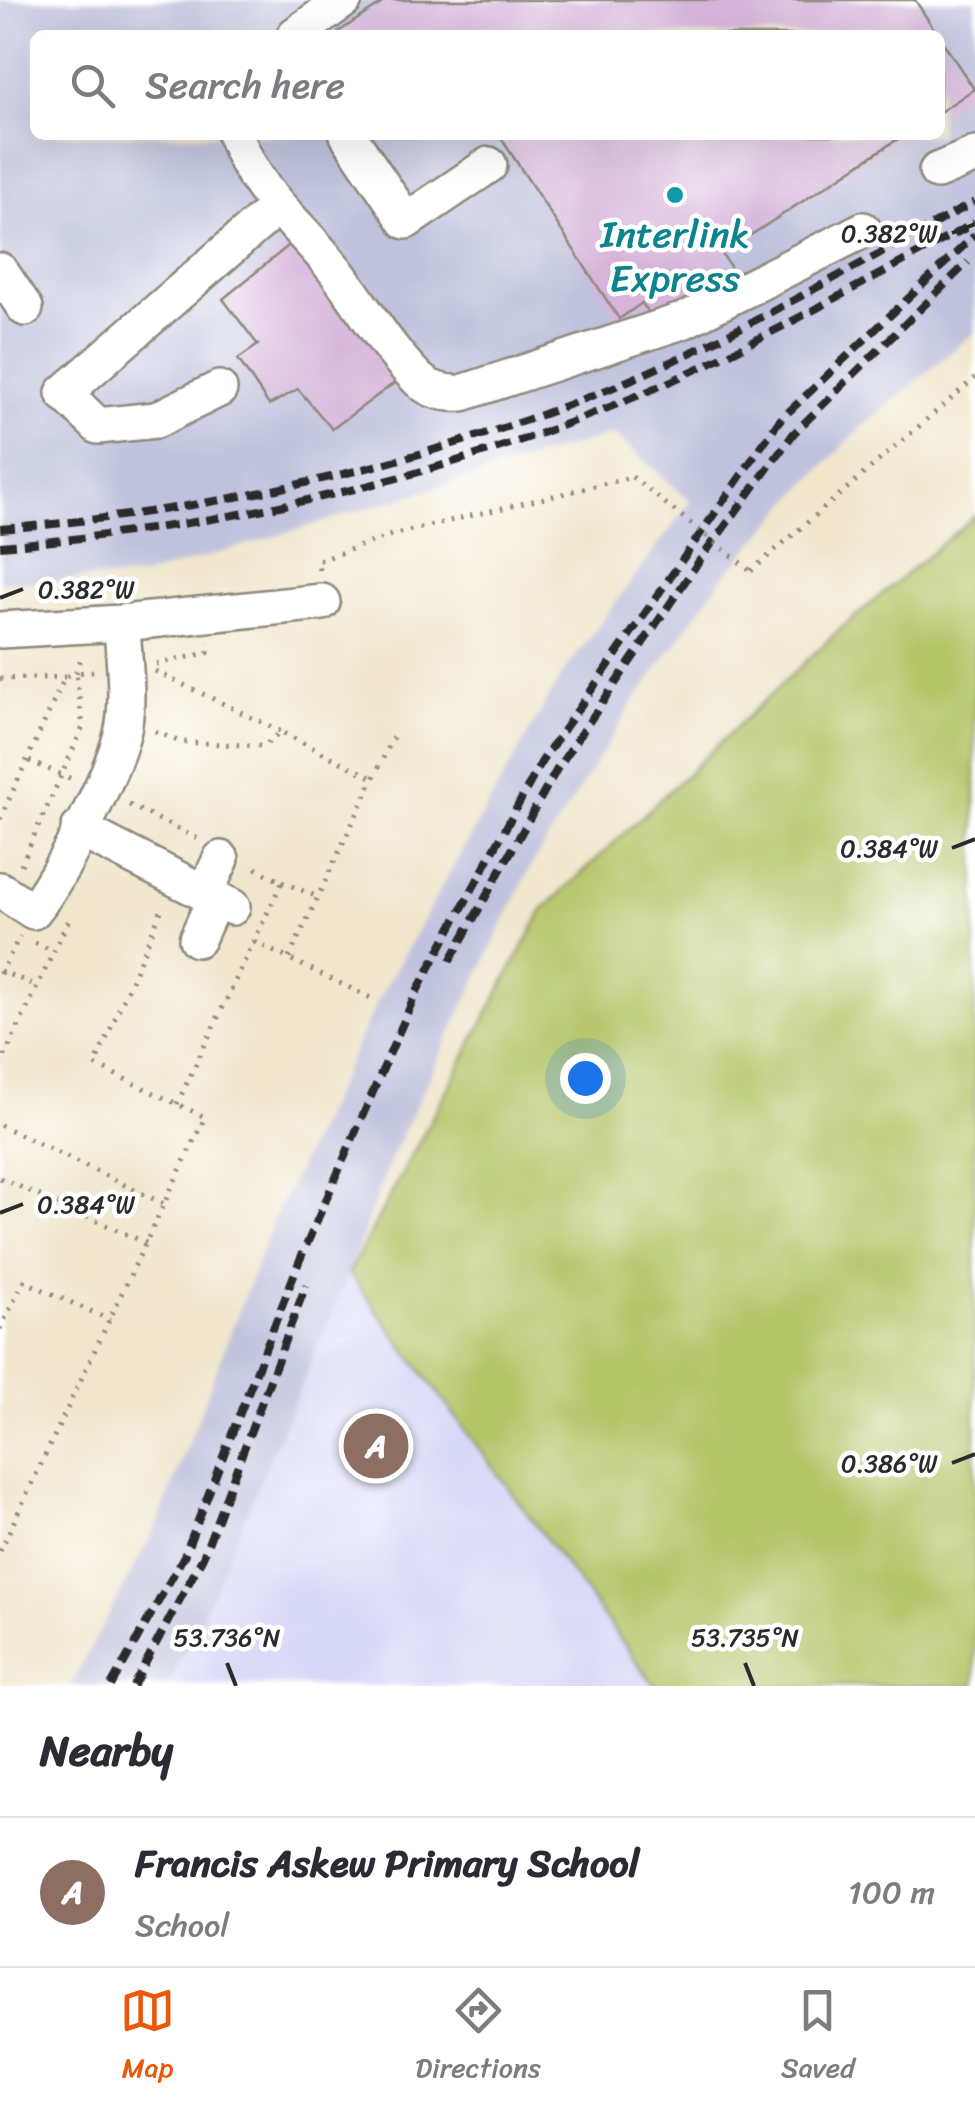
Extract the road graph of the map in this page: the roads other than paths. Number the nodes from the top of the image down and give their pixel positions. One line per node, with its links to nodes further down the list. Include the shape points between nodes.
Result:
1 (344, 0): 2 (street)
2 (301, 30)
3 (237, 140): 8 (street, via 248,170)
4 (351, 140): 6 (street, via 406,221)
5 (975, 155): 7 (street)
6 (489, 165)
7 (937, 171)
8 (277, 207): 9 (street, via 422,383 446,394 685,320); 12 (street, via 64,393 98,426 156,420)
9 (863, 230)
10 (0, 271): 11 (street)
11 (24, 308)
12 (218, 389)
13 (322, 602): 14 (street)
14 (106, 623): 15 (street); 16 (street, via 124,725)
15 (0, 630)
16 (79, 829): 18 (street); 19 (street, via 51,888)
17 (221, 859): 18 (street)
18 (207, 894): 20 (street)
19 (13, 899)
20 (197, 938)

